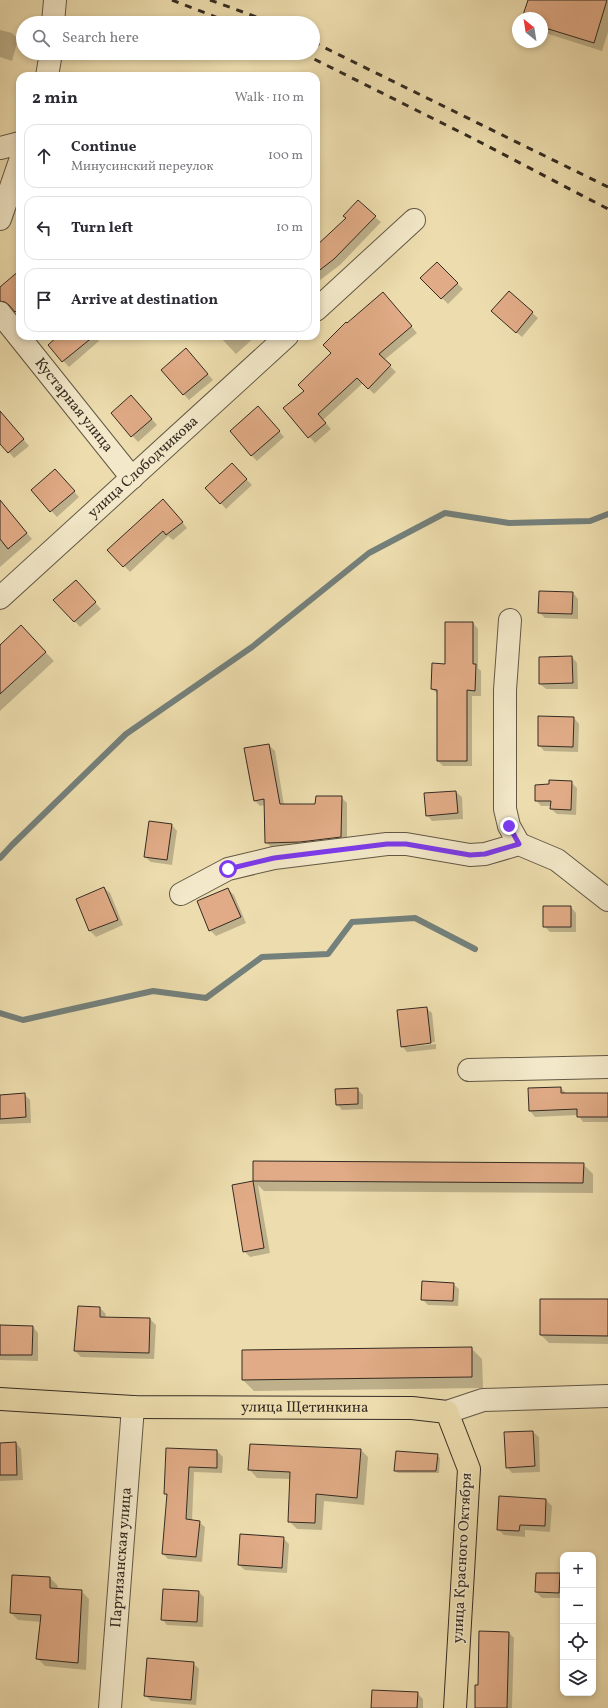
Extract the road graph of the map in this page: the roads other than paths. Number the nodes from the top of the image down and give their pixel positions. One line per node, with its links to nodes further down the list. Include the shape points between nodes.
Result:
1 (55, 0): 2 (street)
2 (54, 16)
3 (50, 60): 4 (street)
4 (48, 72)
5 (16, 144): 6 (street)
6 (0, 148)
7 (16, 173): 8 (street)
8 (0, 219)
9 (414, 220): 10 (street)
10 (320, 306)
11 (0, 313): 12 (street, Кустарная улица)
12 (16, 333)
13 (22, 340): 15 (street, Кустарная улица)
14 (283, 340): 15 (street, улица Слободчикова)
15 (132, 478): 16 (street, улица Слободчикова)
16 (0, 598)
17 (510, 620): 18 (street, via 505,690 505,809 509,826)
18 (519, 844): 19 (street, via 485,854 470,855 406,844 387,844 282,857 228,869); 20 (street, via 557,860)
19 (181, 894)
20 (608, 900)
21 (608, 1067): 22 (street)
22 (469, 1070)
23 (608, 1396): 26 (street, улица Щетинкина, via 483,1400)
24 (0, 1399): 25 (main road, улица Щетинкина)
25 (133, 1408): 26 (main road, улица Щетинкина, via 412,1408); 27 (street, Партизанская улица)
26 (447, 1412): 28 (main road, улица Красного Октября, via 469,1469)
27 (110, 1708)
28 (455, 1708)

